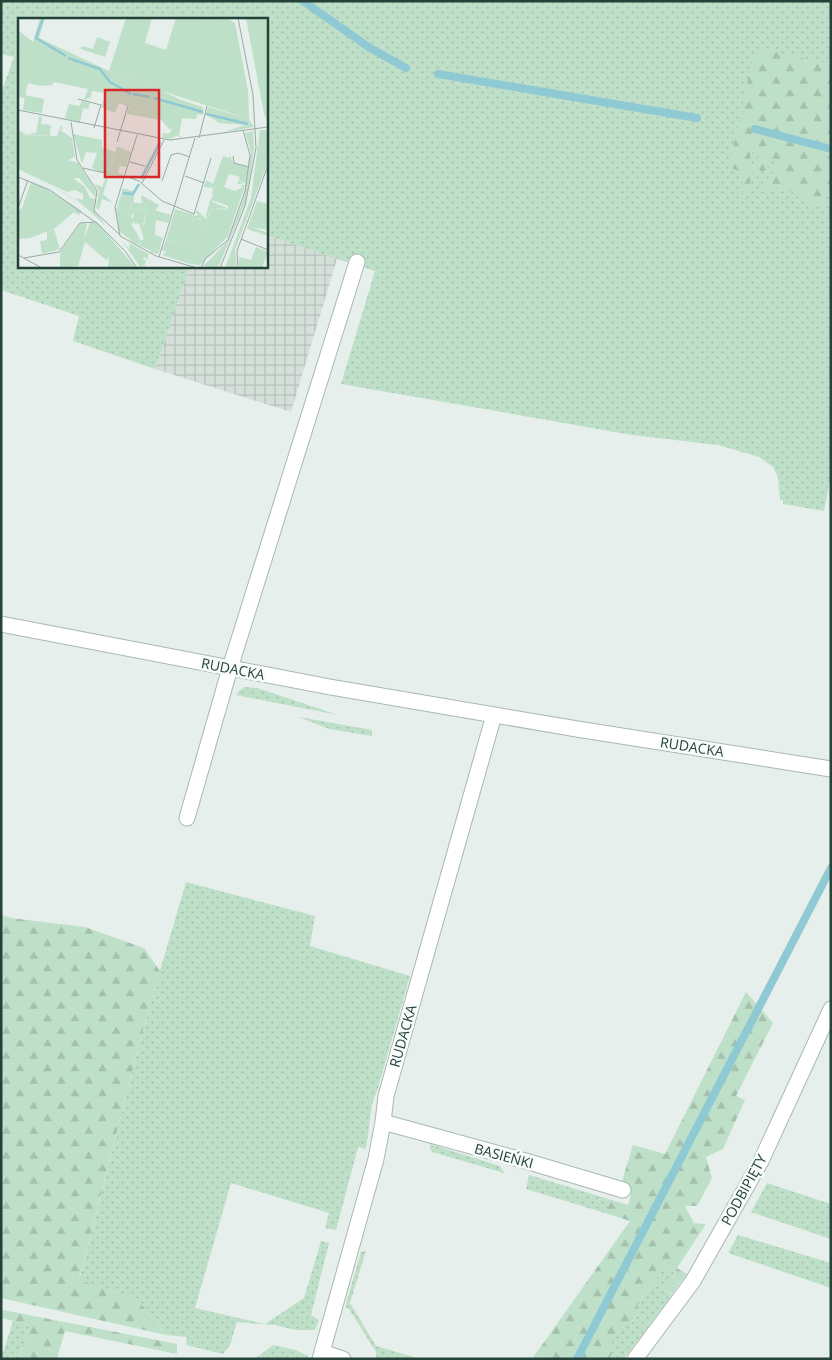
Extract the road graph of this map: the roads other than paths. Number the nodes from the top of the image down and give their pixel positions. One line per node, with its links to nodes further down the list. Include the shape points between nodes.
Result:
1 (357, 262): 3 (street)
2 (1, 624): 3 (street, RUDACKA)
3 (230, 668): 4 (street, RUDACKA); 6 (street)
4 (494, 715): 5 (street, RUDACKA); 8 (street, RUDACKA, via 386,1096)
5 (831, 769)
6 (187, 818)
7 (831, 1010): 12 (street, PODBIPIĘTY, via 761,1161 693,1281)
8 (383, 1122): 9 (street, BASIEŃKI); 10 (street, RUDACKA, via 376,1159)
9 (624, 1190)
10 (321, 1355): 11 (street)
11 (343, 1359)
12 (636, 1359)

